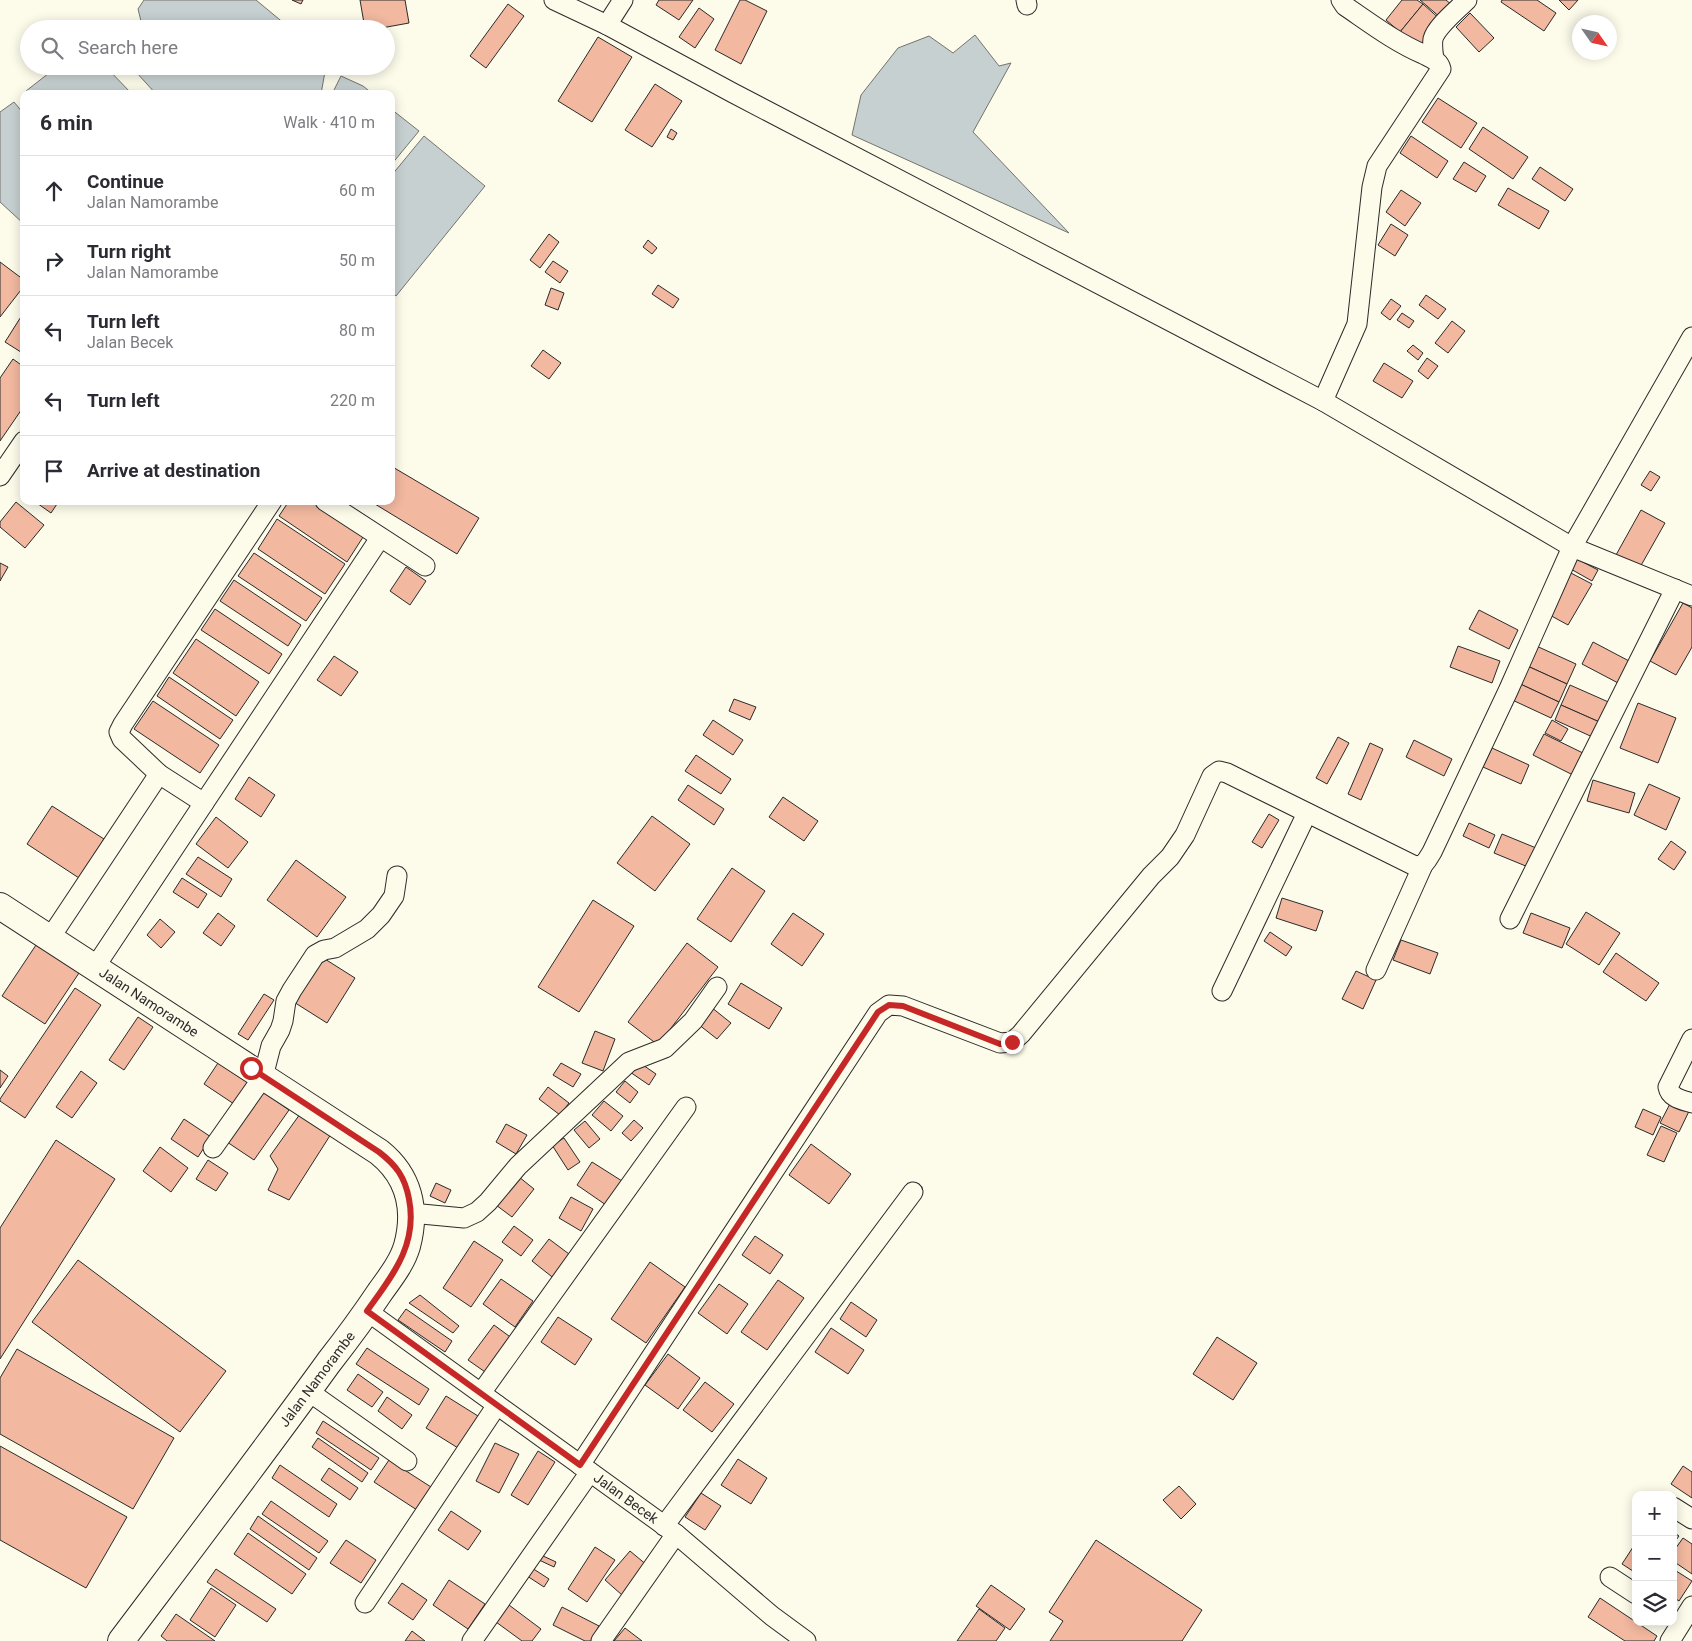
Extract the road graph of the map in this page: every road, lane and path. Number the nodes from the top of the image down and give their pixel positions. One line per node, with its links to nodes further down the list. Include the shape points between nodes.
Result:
1 (554, 0): 5 (street)
2 (623, 0): 5 (street)
3 (1341, 0): 6 (street, via 1345,6 1409,48)
4 (1467, 0): 6 (street, via 1437,31 1432,45)
5 (607, 25): 8 (street)
6 (1434, 59): 8 (street, via 1440,65 1439,72 1377,166 1357,324)
7 (1692, 337): 14 (street)
8 (1323, 401): 14 (street)
9 (20, 448): 10 (street)
10 (0, 476)
11 (269, 505): 18 (street, via 123,724 122,738)
12 (331, 505): 13 (street)
13 (380, 538): 15 (street); 19 (street)
14 (1572, 547): 16 (street); 21 (street, via 1508,691)
15 (425, 566)
16 (1675, 589): 17 (street); 24 (street)
17 (1692, 596)
18 (159, 774): 19 (street); 25 (street)
19 (204, 804): 26 (street)
20 (1307, 813): 21 (street, via 1415,866); 29 (street); 42 (street, via 1227,774 1219,771 1212,776 1185,835 1170,857 1012,1042 1000,1044 903,1006 889,1005 878,1012)
21 (1423, 865): 27 (street)
22 (397, 876): 31 (street, via 394,896 368,930 316,955 292,990)
23 (0, 906): 25 (main road, Jalan Namorambe)
24 (1510, 919)
25 (50, 938): 26 (main road, Jalan Namorambe)
26 (95, 967): 31 (main road, Jalan Namorambe)
27 (1376, 970)
28 (717, 988): 36 (street, via 692,1021 665,1048 629,1062 518,1166 477,1212 464,1218)
29 (1222, 991)
30 (1692, 1039): 32 (street, via 1668,1087 1675,1097)
31 (263, 1077): 34 (street); 36 (main road, Jalan Namorambe, via 391,1161 404,1180)
32 (1692, 1103)
33 (686, 1107): 39 (street)
34 (213, 1148)
35 (913, 1192): 45 (street)
36 (411, 1213): 37 (main road, Jalan Namorambe, via 406,1248)
37 (367, 1311): 38 (main road, Jalan Namorambe); 39 (street, Jalan Becek)
38 (308, 1391): 41 (street); 52 (main road, Jalan Namorambe)
39 (481, 1393): 40 (street, Jalan Becek)
40 (497, 1405): 42 (street, Jalan Becek); 48 (street)
41 (407, 1461)
42 (585, 1468): 45 (street, Jalan Becek); 53 (street)
43 (1677, 1510): 44 (street)
44 (1692, 1519)
45 (670, 1530): 54 (street); 55 (street, Jalan Becek)
46 (1610, 1577): 47 (street)
47 (1632, 1591)
48 (365, 1603)
49 (1692, 1606): 50 (street)
50 (1677, 1620)
51 (1675, 1626): 56 (street)
52 (121, 1641)
53 (472, 1641)
54 (601, 1641)
55 (806, 1641)
56 (1670, 1641)

